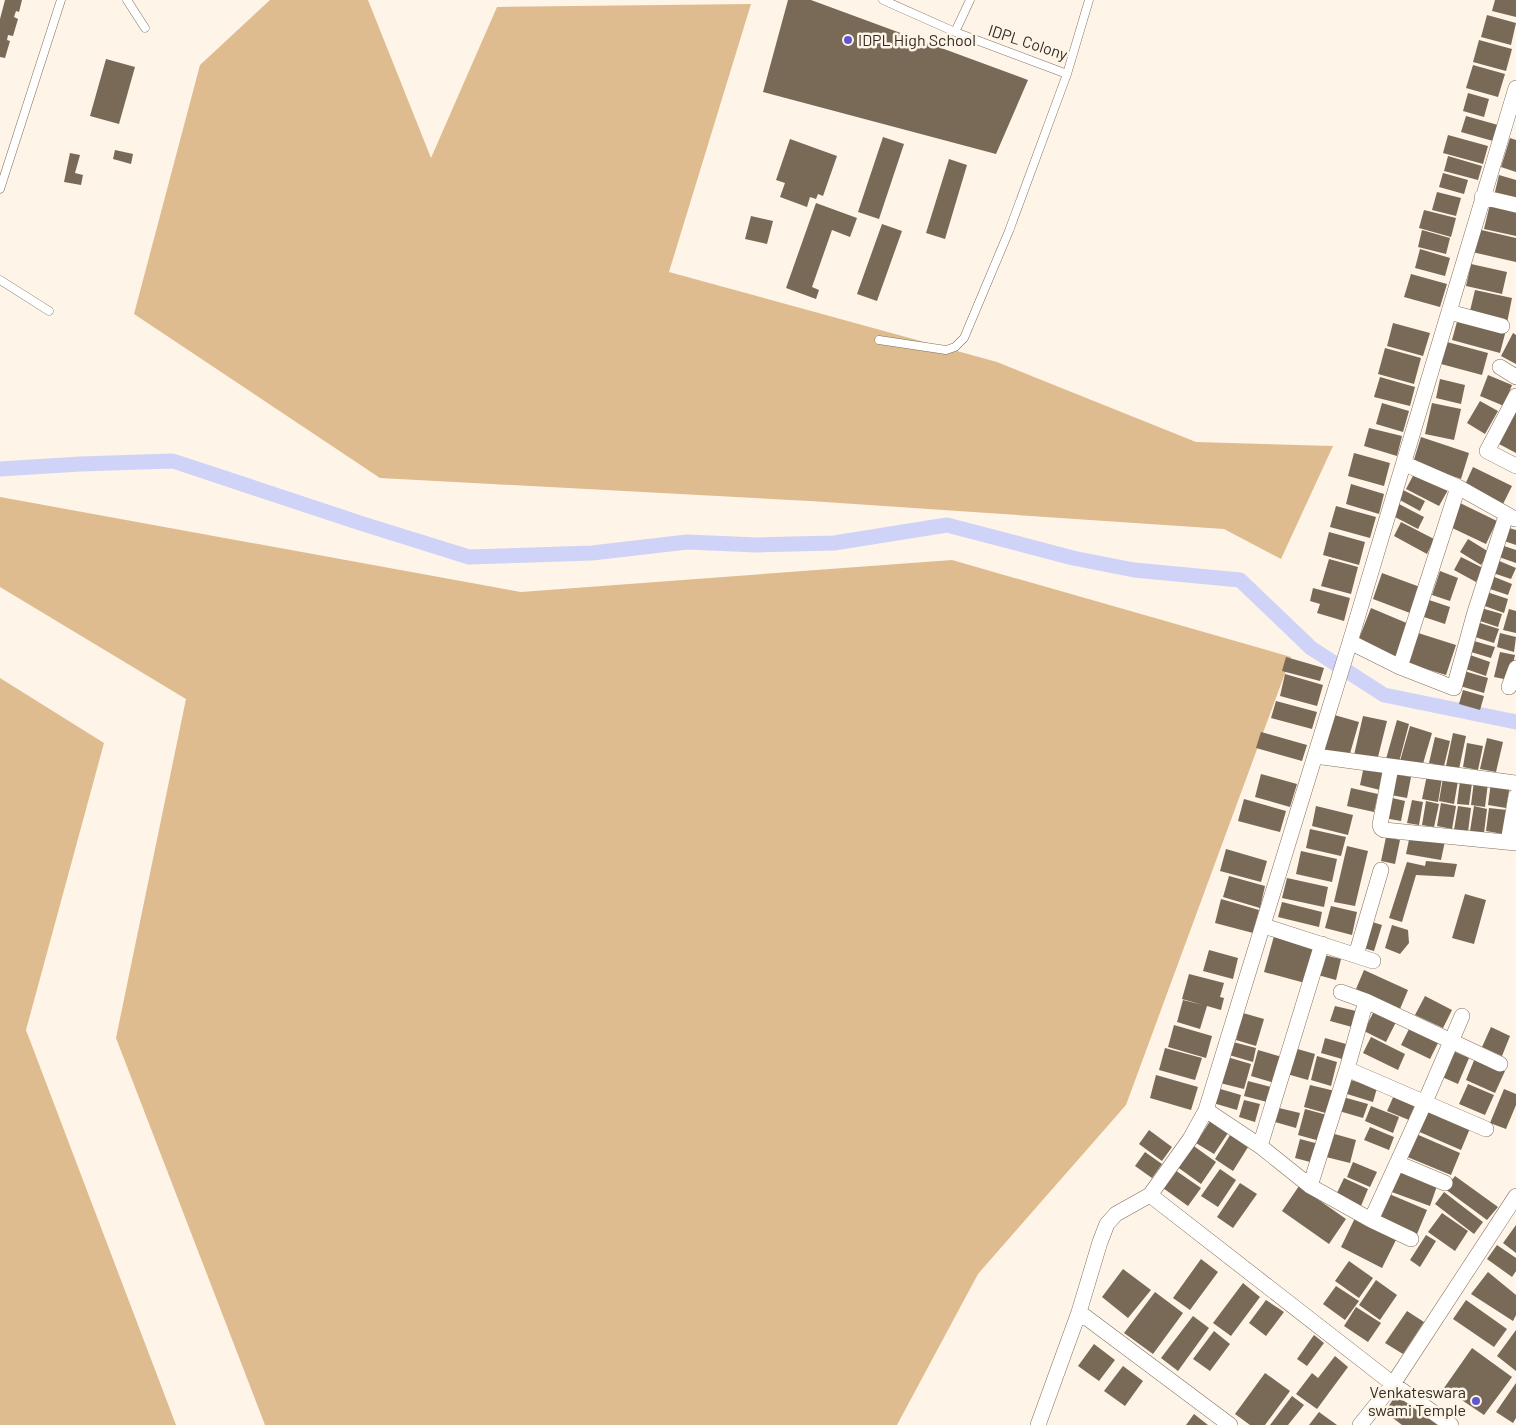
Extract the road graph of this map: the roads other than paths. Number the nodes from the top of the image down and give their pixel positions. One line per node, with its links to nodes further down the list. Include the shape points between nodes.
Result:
1 (61, 0): 10 (lane)
2 (127, 0): 6 (lane)
3 (883, 0): 7 (lane, IDPL Colony)
4 (970, 0): 7 (lane)
5 (1089, 0): 8 (lane, IDPL Colony)
6 (144, 28)
7 (955, 32): 8 (lane, IDPL Colony)
8 (1068, 74): 18 (lane, via 1009,231 964,338 946,350)
9 (1516, 88): 12 (street)
10 (2, 175): 11 (lane)
11 (0, 189)
12 (1482, 197): 13 (street); 16 (street)
13 (1516, 205)
14 (0, 280): 15 (lane)
15 (50, 311)
16 (1449, 312): 17 (street); 22 (street)
17 (1502, 326)
18 (879, 340)
19 (1500, 367): 20 (street)
20 (1516, 377)
21 (1516, 396): 23 (street, via 1487,451)
22 (1405, 464): 24 (street); 26 (street)
23 (1516, 466)
24 (1458, 487): 25 (street); 27 (street)
25 (1511, 518): 27 (street, via 1475,612 1454,688)
26 (1350, 642): 27 (street); 30 (street)
27 (1400, 667)
28 (1516, 668): 29 (street)
29 (1509, 687)
30 (1315, 756): 31 (street); 36 (street)
31 (1391, 767): 32 (street); 34 (street, via 1380,825 1384,830)
32 (1516, 783)
33 (1516, 796): 34 (street)
34 (1512, 842)
35 (1380, 870): 38 (street)
36 (1264, 926): 37 (street); 47 (street)
37 (1322, 944): 38 (street); 49 (street)
38 (1356, 955): 39 (street)
39 (1373, 961)
40 (1341, 992): 41 (street)
41 (1366, 1001): 43 (street); 45 (street)
42 (1462, 1016): 43 (street)
43 (1451, 1042): 44 (street); 46 (street)
44 (1500, 1064)
45 (1347, 1068): 46 (street); 52 (street)
46 (1425, 1102): 48 (street); 50 (street)
47 (1206, 1110): 49 (street); 53 (street, via 1190,1139)
48 (1486, 1129)
49 (1260, 1146): 52 (street)
50 (1397, 1163): 51 (street); 55 (street)
51 (1445, 1183)
52 (1310, 1186): 55 (street)
53 (1150, 1195): 57 (street, via 1116,1214 1107,1224); 58 (street)
54 (1516, 1196): 58 (street)
55 (1371, 1220): 56 (street)
56 (1411, 1239)
57 (1079, 1312): 59 (street); 60 (street)
58 (1393, 1384): 61 (street); 62 (street)
59 (1038, 1425)
60 (1230, 1425)
61 (1360, 1425)
62 (1451, 1425)

